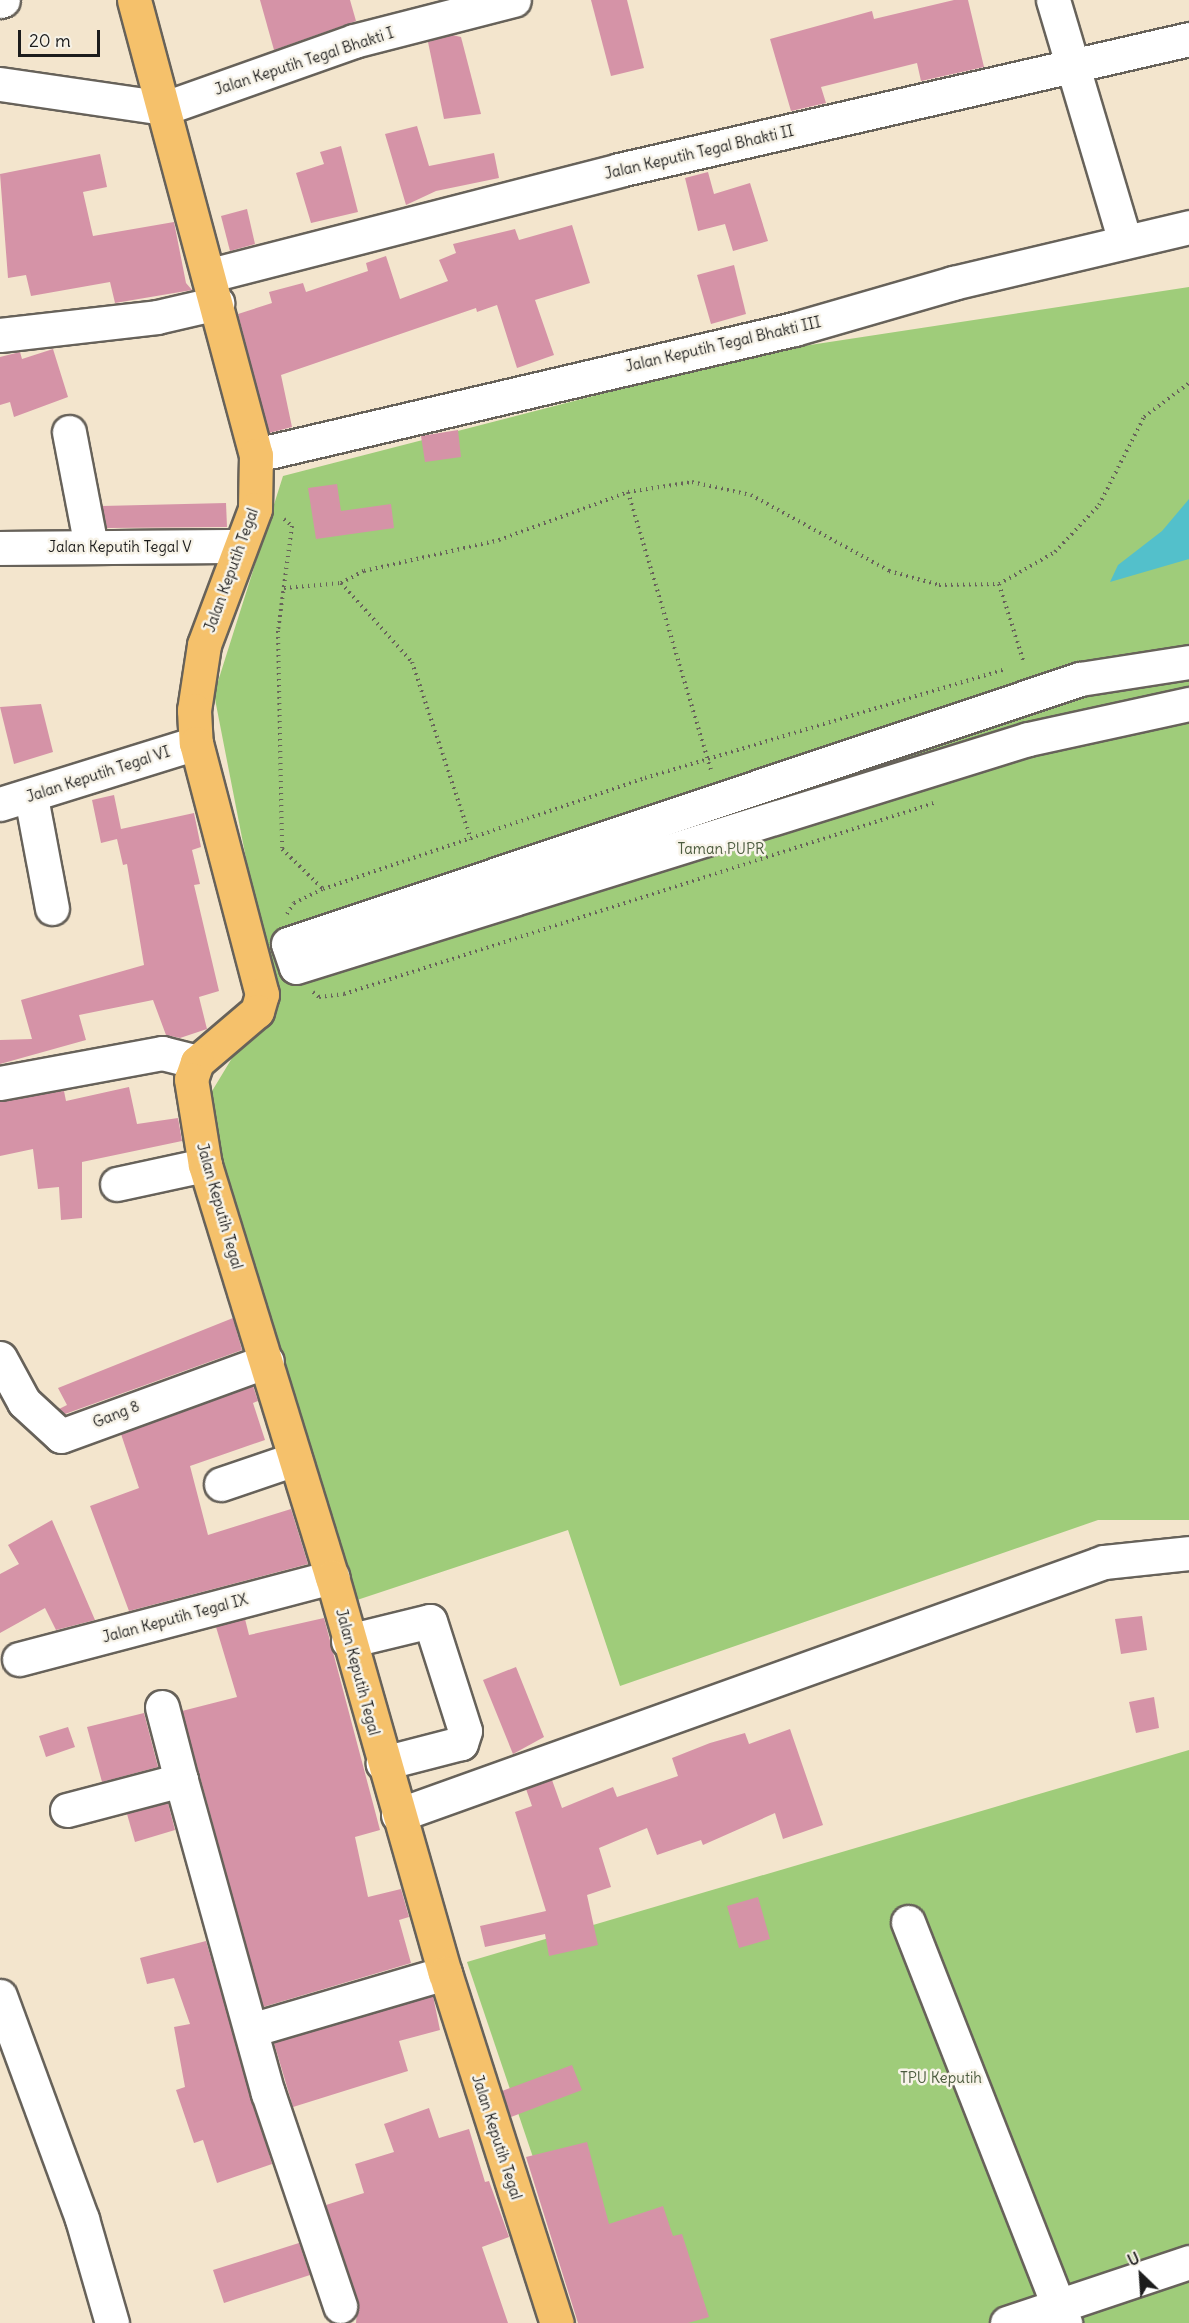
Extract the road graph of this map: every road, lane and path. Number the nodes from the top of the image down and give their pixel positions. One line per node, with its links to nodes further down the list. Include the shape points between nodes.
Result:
1 (134, 0): 7 (main road, Jalan Keputih Tegal)
2 (514, 0): 7 (street, Jalan Keputih Tegal Bhakti I, via 354,41)
3 (1053, 0): 5 (street)
4 (1189, 39): 5 (street, Jalan Keputih Tegal Bhakti II)
5 (1074, 67): 9 (street); 10 (street, Jalan Keputih Tegal Bhakti II, via 620,170)
6 (0, 84): 7 (street)
7 (165, 108): 10 (main road, Jalan Keputih Tegal)
8 (1189, 227): 9 (street, Jalan Keputih Tegal Bhakti III)
9 (1125, 242): 14 (street, Jalan Keputih Tegal Bhakti III, via 794,329)
10 (214, 289): 11 (street, Jalan Keputih Tegal Bhakti II, via 157,317); 14 (main road, Jalan Keputih Tegal)
11 (0, 335)
12 (1189, 383): 21 (path, via 1144,417 1099,505 1055,552)
13 (69, 432): 17 (street)
14 (256, 455): 16 (main road, Jalan Keputih Tegal)
15 (628, 492): 20 (path, via 499,540 364,571); 21 (path, via 692,482 751,495 889,571 939,585); 30 (path)
16 (255, 509): 18 (main road, Jalan Keputih Tegal); 22 (path, via 292,526)
17 (91, 546): 18 (street, Jalan Keputih Tegal V); 19 (street, Jalan Keputih Tegal V)
18 (240, 546): 29 (main road, Jalan Keputih Tegal, via 204,645 194,710)
19 (0, 548)
20 (341, 583): 22 (path); 34 (path, via 412,662)
21 (999, 584): 25 (path)
22 (284, 588): 36 (path, via 278,631 282,849)
23 (1036, 661): 25 (path)
24 (1189, 662): 26 (street, via 1080,679)
25 (1024, 663): 30 (path)
26 (1014, 702): 28 (street); 32 (street)
27 (1189, 704): 28 (street)
28 (1028, 739): 35 (street, via 872,792)
29 (196, 742): 31 (street, Jalan Keputih Tegal VI); 39 (main road, Jalan Keputih Tegal, via 262,994 257,1011)
30 (708, 759): 32 (path); 34 (path)
31 (16, 801): 37 (street)
32 (722, 801): 35 (street)
33 (940, 801): 38 (path, via 344,993 319,996 303,984)
34 (471, 839): 36 (path)
35 (518, 882): 38 (street)
36 (323, 889): 38 (path, via 288,909)
37 (52, 908)
38 (292, 955)
39 (197, 1062): 40 (street, via 162,1053); 41 (main road, Jalan Keputih Tegal, via 191,1079)
40 (0, 1083)
41 (205, 1165): 42 (street); 44 (main road, Jalan Keputih Tegal)
42 (117, 1184)
43 (0, 1358): 44 (street, Gang 8, via 24,1402 61,1436)
44 (267, 1361): 45 (main road, Jalan Keputih Tegal)
45 (295, 1459): 46 (street); 48 (main road, Jalan Keputih Tegal)
46 (221, 1484)
47 (1189, 1553): 55 (street, via 1104,1562)
48 (332, 1577): 49 (main road, Jalan Keputih Tegal); 50 (street, Jalan Keputih Tegal IX)
49 (348, 1641): 52 (main road, Jalan Keputih Tegal); 52 (street, via 430,1621 465,1731 461,1743)
50 (19, 1659)
51 (162, 1707): 53 (street)
52 (383, 1763): 55 (main road, Jalan Keputih Tegal)
53 (181, 1780): 54 (street); 59 (street)
54 (68, 1810)
55 (398, 1815): 57 (main road, Jalan Keputih Tegal)
56 (908, 1922): 62 (street)
57 (445, 1973): 59 (street); 64 (main road, Jalan Keputih Tegal)
58 (0, 1996): 63 (street, via 82,2219)
59 (251, 2030): 61 (street)
60 (1189, 2262): 62 (street)
61 (340, 2306)
62 (1062, 2314): 65 (street)
63 (112, 2323)
64 (557, 2323)
65 (1007, 2323)

